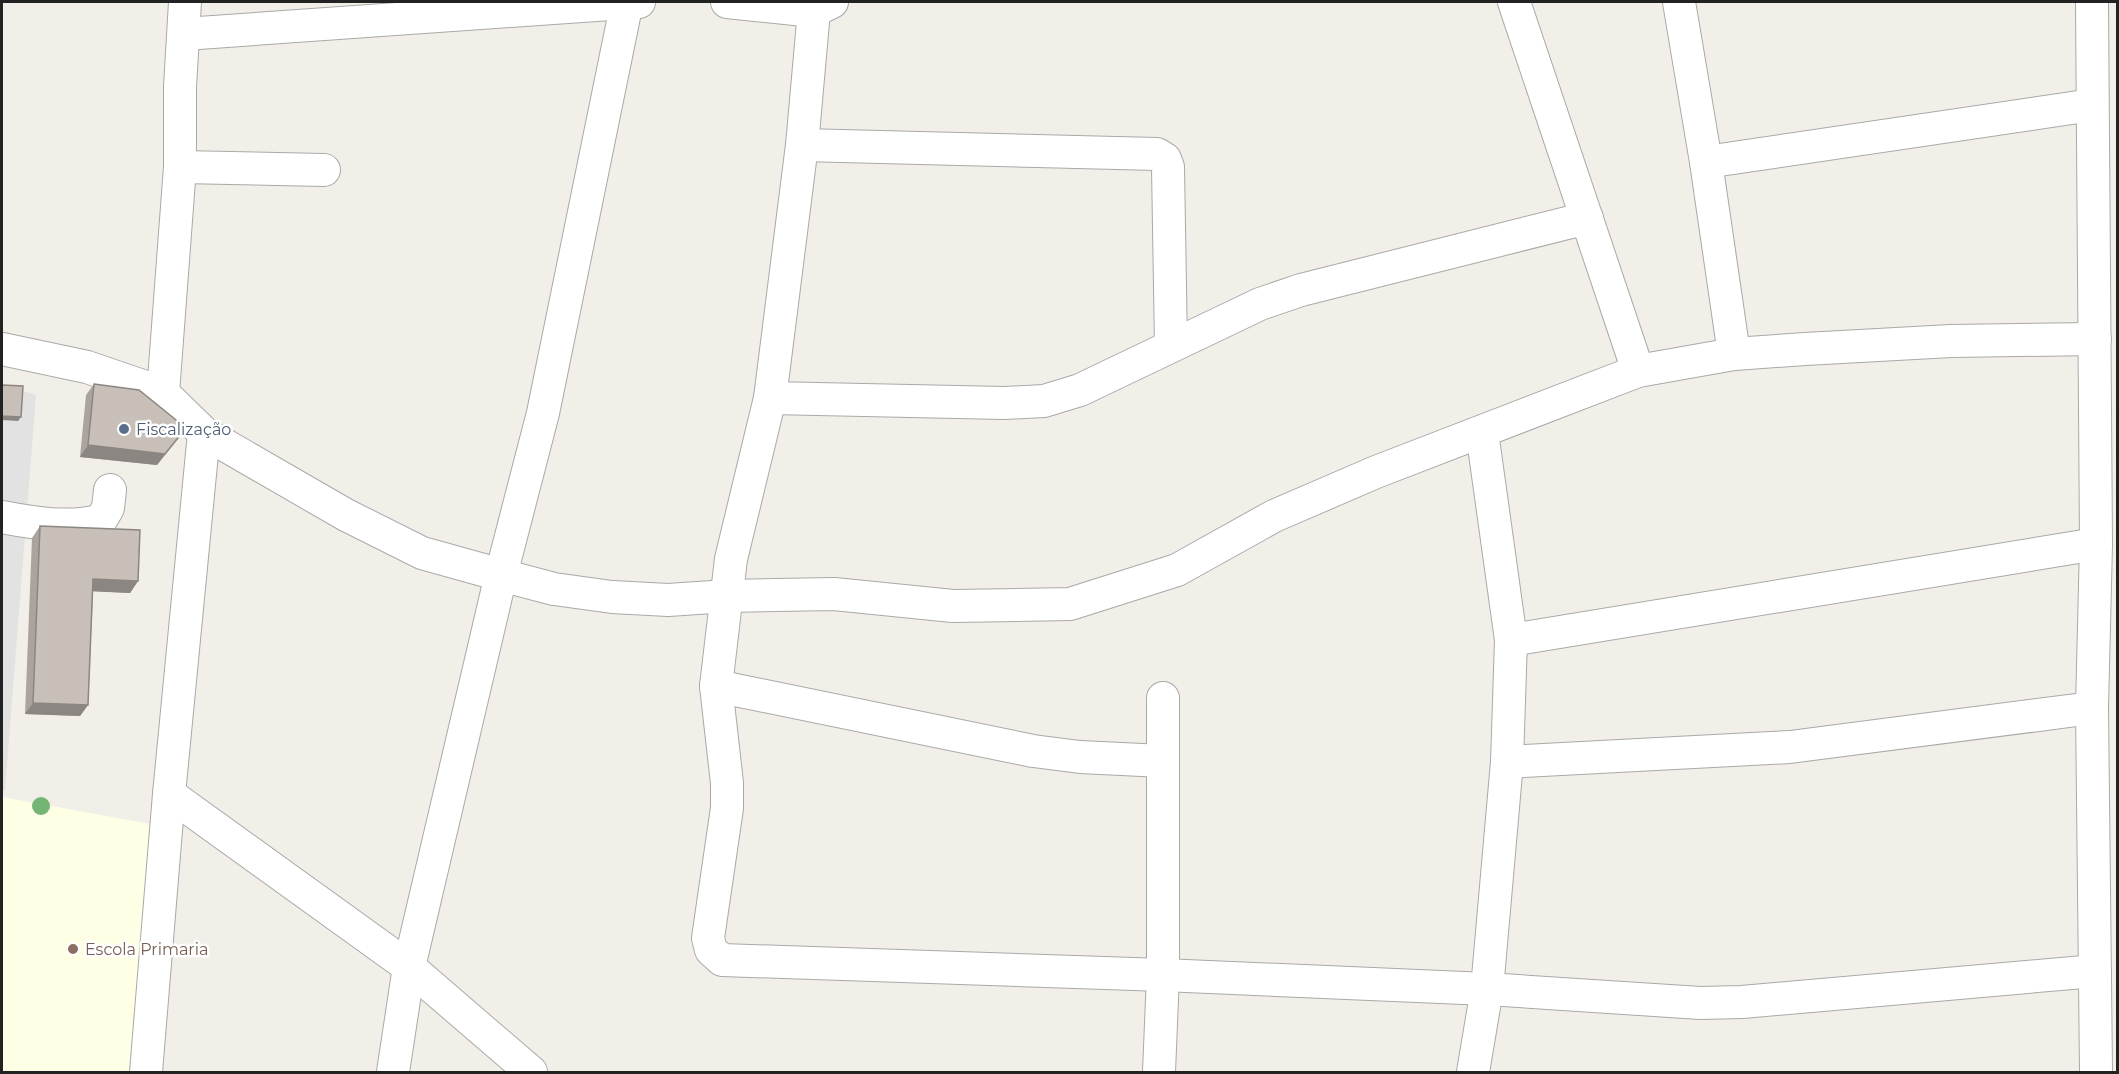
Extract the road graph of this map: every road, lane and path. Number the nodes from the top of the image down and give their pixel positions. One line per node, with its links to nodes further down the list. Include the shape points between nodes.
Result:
1 (185, 2): 8 (street)
2 (631, 2): 8 (street); 27 (street, via 543,413)
3 (727, 2): 7 (street)
4 (1514, 2): 14 (street)
5 (1679, 2): 11 (street)
6 (2092, 2): 9 (street)
7 (823, 6): 10 (street)
8 (184, 34): 12 (street)
9 (2092, 105): 11 (street); 15 (street)
10 (802, 145): 16 (street, via 1157,154 1168,167); 21 (street)
11 (1706, 162): 18 (street)
12 (180, 167): 13 (street); 20 (street)
13 (324, 170)
14 (1587, 218): 16 (street, via 1301,290 1260,303); 19 (street)
15 (2095, 339): 18 (street, via 1951,340); 26 (street)
16 (1171, 346): 21 (street, via 1080,390 1044,401)
17 (2, 349): 20 (street, via 87,367)
18 (1734, 354): 19 (street)
19 (1638, 371): 22 (street)
20 (163, 393): 23 (street)
21 (770, 398): 28 (street, via 731,559)
22 (1482, 432): 28 (street, via 1274,516 1177,570 1070,604 953,606 834,594); 29 (street)
23 (204, 433): 27 (street, via 346,515 422,553); 35 (street)
24 (110, 490): 25 (street, via 108,508 101,520 88,524)
25 (2, 517)
26 (2096, 544): 29 (street); 32 (street)
27 (501, 575): 28 (street, via 554,589 612,597 668,600); 36 (street)
28 (727, 596): 30 (street)
29 (1511, 640): 34 (street)
30 (716, 686): 33 (street, via 1033,751); 38 (street, via 727,808 708,938 711,950 722,960)
31 (1163, 698): 33 (street)
32 (2092, 708): 34 (street, via 1790,747); 37 (street)
33 (1163, 761): 38 (street)
34 (1507, 762): 39 (street)
35 (169, 794): 36 (street); 40 (street)
36 (409, 967): 41 (street); 42 (street)
37 (2095, 971): 39 (street, via 1742,1002 1700,1003); 45 (street)
38 (1163, 975): 39 (street); 43 (street)
39 (1487, 989): 44 (street)
40 (146, 1072)
41 (393, 1072)
42 (531, 1072)
43 (1159, 1072)
44 (1473, 1072)
45 (2096, 1072)

